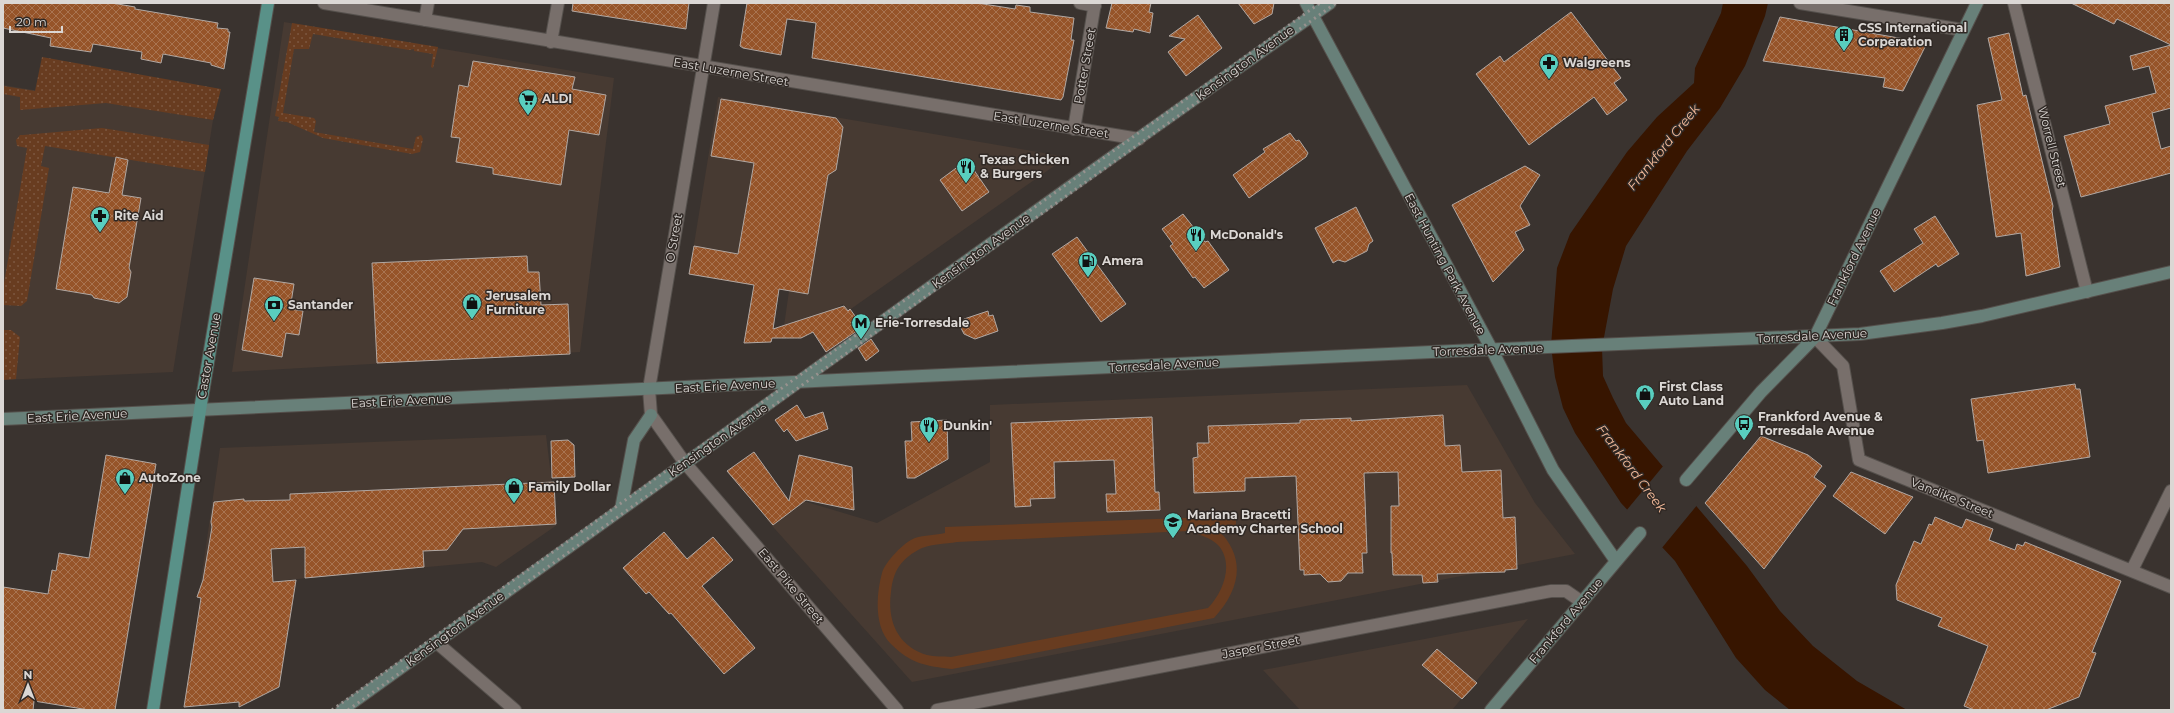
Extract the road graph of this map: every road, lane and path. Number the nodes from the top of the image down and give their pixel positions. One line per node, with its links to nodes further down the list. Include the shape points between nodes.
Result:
1 (268, 3): 26 (main road, Castor Avenue)
2 (324, 3): 14 (street, East Luzerne Street)
3 (428, 3): 14 (street)
4 (558, 3): 16 (street)
5 (714, 3): 17 (street, O Street)
6 (1080, 3): 12 (street)
7 (1306, 3): 13 (main road, East Hunting Park Avenue)
8 (1330, 3): 13 (main road, Kensington Avenue)
9 (1800, 3): 15 (street)
10 (1978, 3): 15 (main road, Frankford Avenue)
11 (2014, 3): 21 (street, Worrell Street)
12 (1095, 4): 18 (street, Potter Street)
13 (1312, 15): 19 (main road, Kensington Avenue); 23 (main road, East Hunting Park Avenue)
14 (425, 20): 16 (street, East Luzerne Street)
15 (1963, 30): 22 (main road, Frankford Avenue)
16 (551, 42): 17 (street, East Luzerne Street)
17 (703, 67): 18 (street, East Luzerne Street); 25 (street, O Street)
18 (1074, 129): 19 (street, East Luzerne Street)
19 (1139, 139): 24 (main road, Kensington Avenue)
20 (2171, 272): 21 (main road, Torresdale Avenue)
21 (2087, 292): 22 (main road, Torresdale Avenue, via 1942,323 1872,333)
22 (1815, 337): 23 (main road, Torresdale Avenue); 30 (main road, Frankford Avenue, via 1761,392); 35 (street, Vandike Street, via 1843,366 1859,460)
23 (1492, 350): 24 (main road, Torresdale Avenue); 34 (main road, East Hunting Park Avenue, via 1553,470)
24 (799, 382): 25 (main road, East Erie Avenue); 29 (main road, Kensington Avenue)
25 (649, 389): 26 (main road, East Erie Avenue); 27 (street, O Street)
26 (200, 410): 28 (main road, East Erie Avenue); 39 (main road, Castor Avenue)
27 (651, 415): 29 (street); 32 (main road, via 634,440)
28 (3, 419)
29 (685, 463): 32 (main road, Kensington Avenue); 42 (street, East Pike Street)
30 (1686, 480)
31 (2171, 491): 35 (street)
32 (621, 509): 38 (main road, Kensington Avenue)
33 (1640, 533): 34 (main road, Frankford Avenue)
34 (1616, 561): 37 (main road, Frankford Avenue)
35 (2132, 570): 36 (street, Vandike Street)
36 (2171, 587)
37 (1582, 602): 43 (street, Jasper Street, via 1566,591 1551,591); 44 (main road, Frankford Avenue)
38 (436, 642): 40 (main road, Kensington Avenue); 41 (street)
39 (154, 710)
40 (342, 710)
41 (515, 710)
42 (897, 710)
43 (937, 710)
44 (1491, 710)

